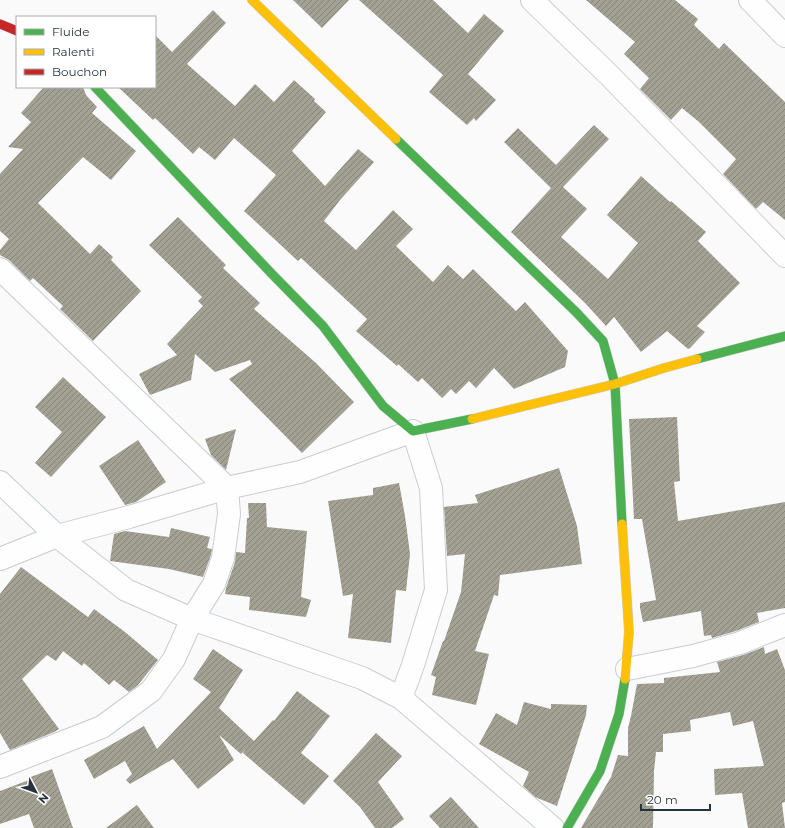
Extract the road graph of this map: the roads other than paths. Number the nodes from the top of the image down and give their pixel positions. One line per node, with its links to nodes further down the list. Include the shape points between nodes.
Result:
1 (252, 0): 11 (street, via 592,329 603,341)
2 (532, 0): 8 (street, via 610,76)
3 (750, 0): 6 (street)
4 (0, 24): 5 (street)
5 (16, 31)
6 (785, 36)
7 (96, 88): 12 (street, via 323,326 383,406)
8 (785, 256)
9 (0, 269): 14 (street)
10 (785, 336): 11 (street, via 664,368)
11 (615, 384): 12 (street); 19 (street, via 629,632)
12 (413, 431): 14 (street, via 300,472); 20 (street, via 431,488 436,590)
13 (0, 482): 15 (street)
14 (227, 488): 15 (street); 17 (street, via 229,514 223,558 214,584)
15 (57, 536): 16 (street); 17 (street, via 126,590)
16 (0, 559)
17 (192, 618): 20 (street, via 362,678); 21 (street, via 174,659 151,691 102,727)
18 (785, 625): 19 (street, via 740,643 693,656)
19 (627, 669): 23 (street, via 619,714 600,771)
20 (401, 698): 22 (street)
21 (0, 767)
22 (553, 828)
23 (567, 828)

